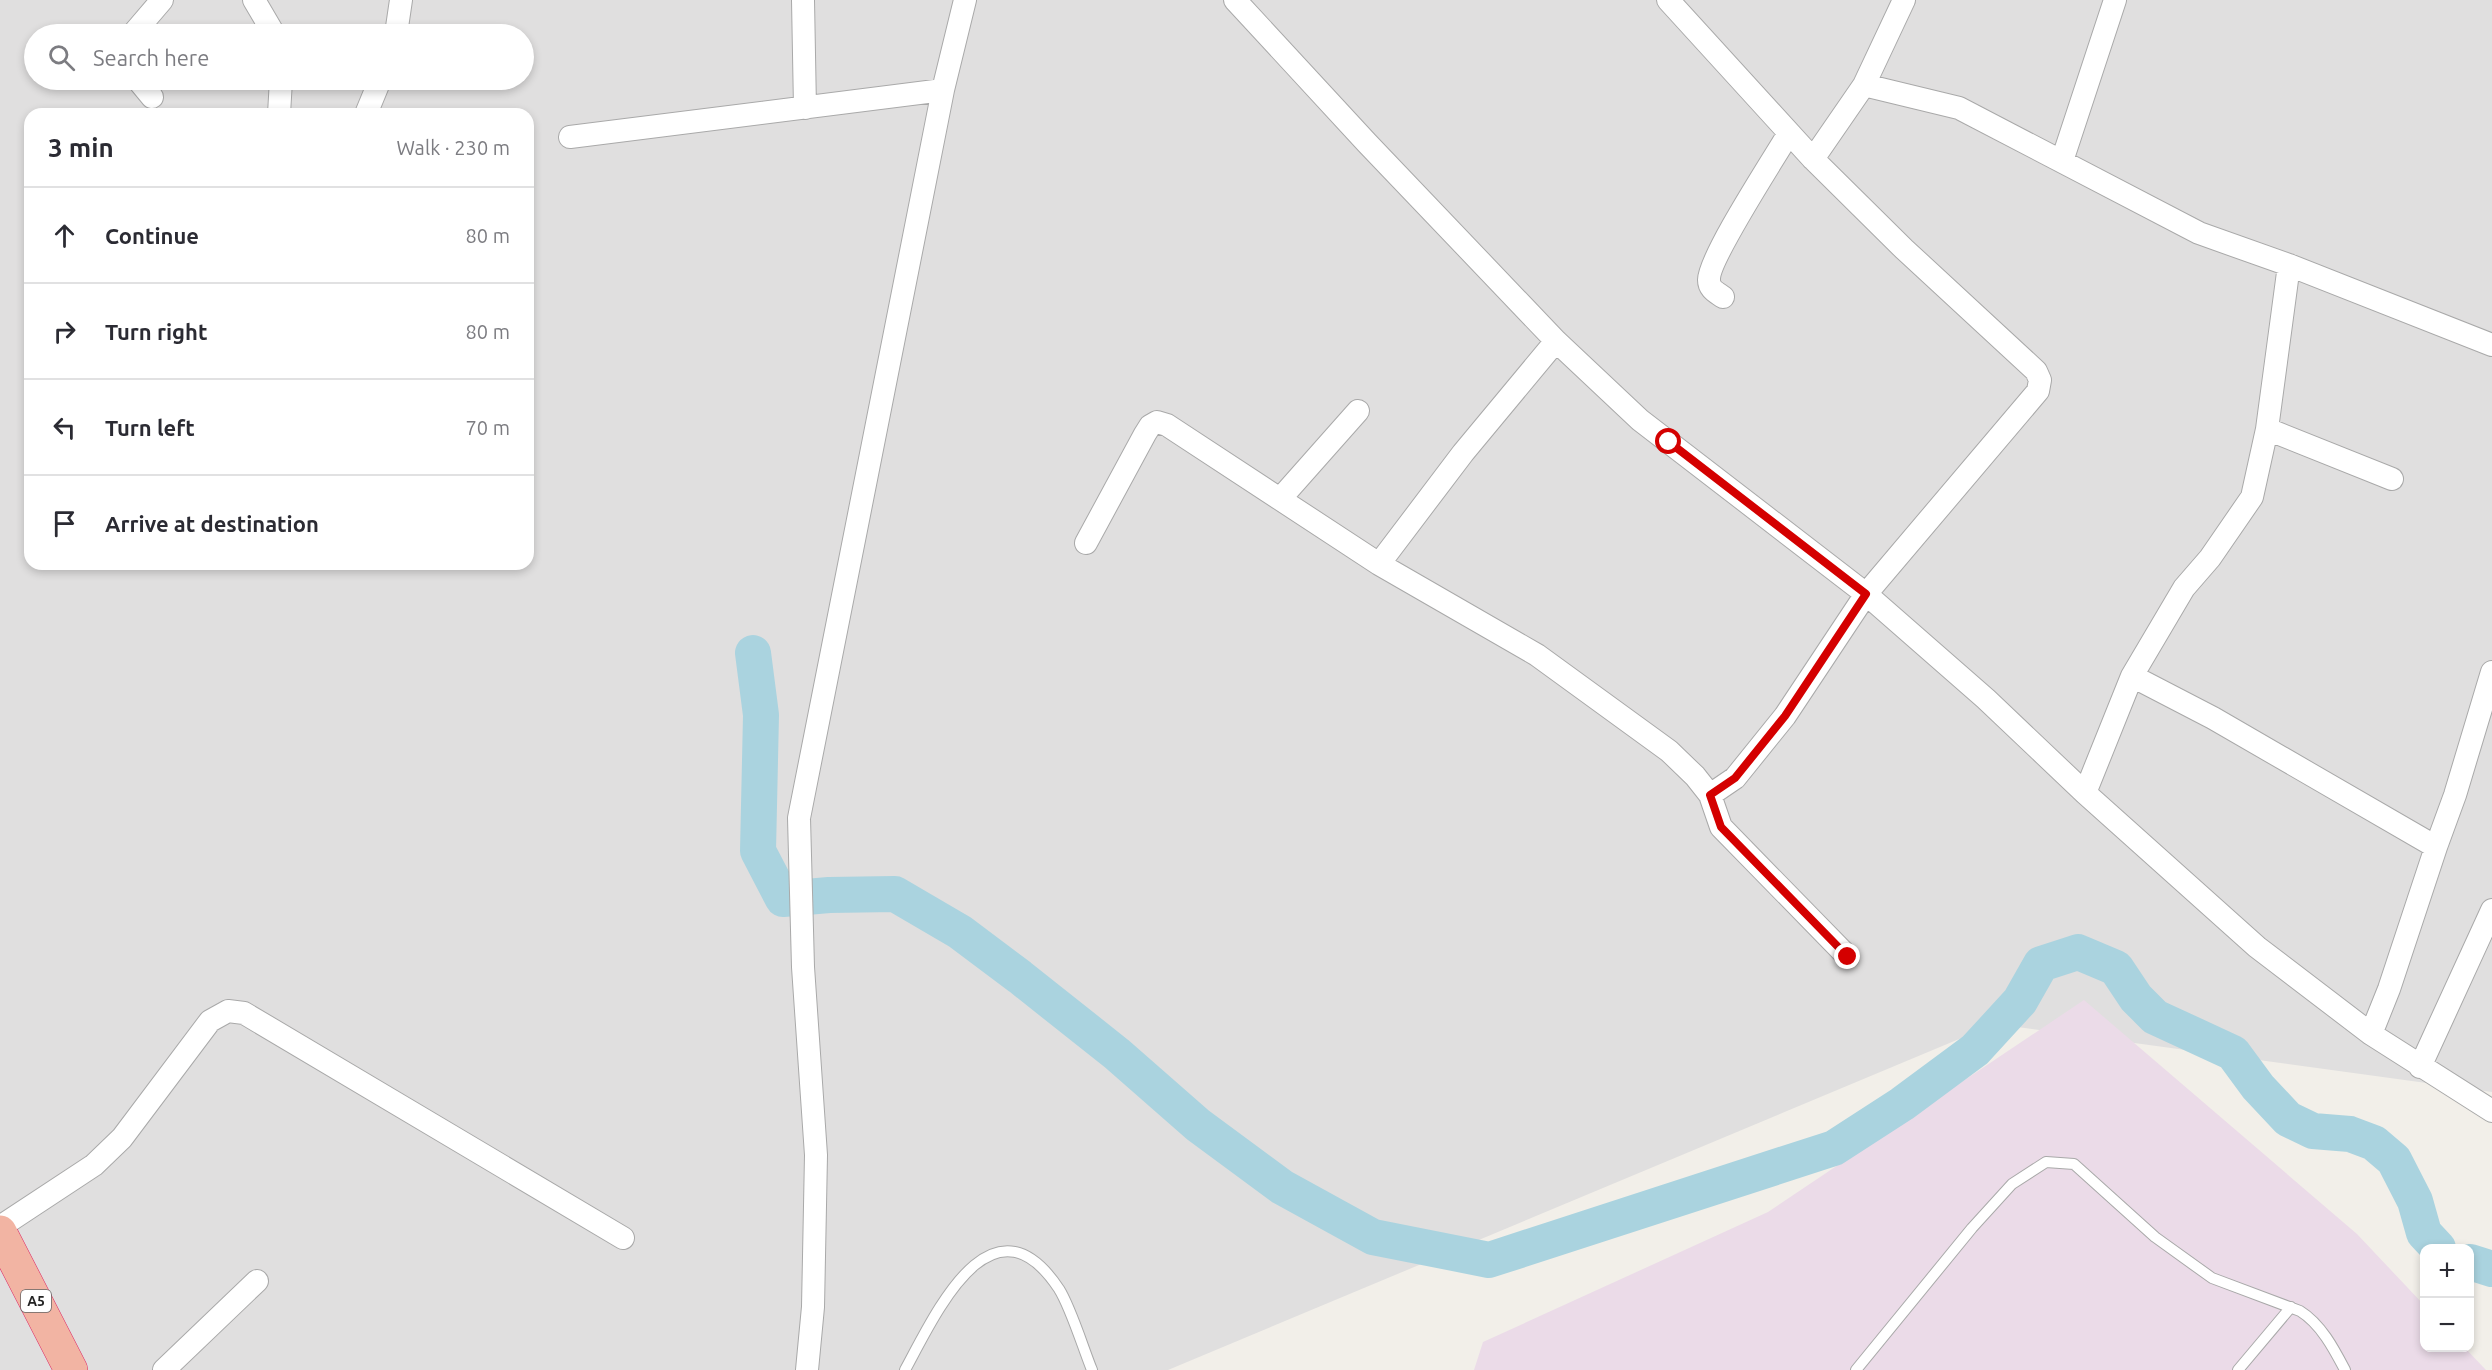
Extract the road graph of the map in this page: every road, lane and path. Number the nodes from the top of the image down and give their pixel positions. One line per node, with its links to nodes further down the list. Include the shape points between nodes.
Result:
1 (162, 0): 10 (street)
2 (254, 0): 11 (street)
3 (401, 0): 12 (street)
4 (803, 0): 19 (street)
5 (965, 0): 16 (street)
6 (1235, 0): 26 (street)
7 (1668, 0): 20 (street)
8 (1904, 0): 13 (street)
9 (2115, 0): 23 (street)
10 (142, 24)
11 (268, 24)
12 (397, 24)
13 (1864, 85): 22 (street); 23 (street, via 1959,108)
14 (280, 90): 17 (street)
15 (376, 90): 18 (street)
16 (943, 90): 19 (street); 51 (street, via 799,818 803,967 816,1155 813,1307)
17 (279, 108)
18 (368, 108)
19 (805, 108): 21 (street)
20 (1789, 133): 22 (street); 25 (street, via 1713,265 1709,283)
21 (570, 137)
22 (1813, 159): 34 (street, via 2036,371 2040,380 2038,391)
23 (2062, 161): 24 (street, via 2199,233)
24 (2289, 265): 27 (street); 29 (street)
25 (1723, 297)
26 (1556, 341): 33 (street, via 1463,453); 34 (street, via 1640,420)
27 (2492, 345)
28 (1358, 411): 31 (street)
29 (2267, 429): 30 (street); 36 (street, via 2252,496 2210,558 2184,588)
30 (2392, 479)
31 (1280, 499): 32 (street, via 1157,422 1144,434); 33 (street)
32 (1086, 543)
33 (1379, 564): 38 (street, via 1537,655 1669,751)
34 (1866, 594): 37 (street); 38 (street, via 1785,716 1735,778)
35 (2492, 672): 39 (street)
36 (2132, 676): 37 (street); 39 (street, via 2213,718)
37 (2085, 793): 42 (street, via 2257,947)
38 (1710, 795): 41 (street, via 1721,827)
39 (2436, 847): 42 (street)
40 (2492, 910): 43 (street)
41 (1848, 957)
42 (2371, 1034): 43 (street)
43 (2420, 1067): 44 (street)
44 (2492, 1111)
45 (0, 1230): 46 (street, via 94,1165 122,1138 210,1021 228,1011 244,1013); 49 (highway, A5)
46 (623, 1238)
47 (257, 1281): 50 (street)
48 (2291, 1307): 54 (lane, via 2212,1278 2155,1237 2074,1164 2046,1162 1999,1198); 55 (lane); 56 (lane, via 2318,1327)
49 (71, 1370)
50 (164, 1370)
51 (807, 1370)
52 (905, 1370): 53 (lane, via 943,1299 964,1272 993,1253 1017,1252 1038,1263 1060,1290)
53 (1092, 1370)
54 (1856, 1370)
55 (2238, 1370)
56 (2345, 1370)

